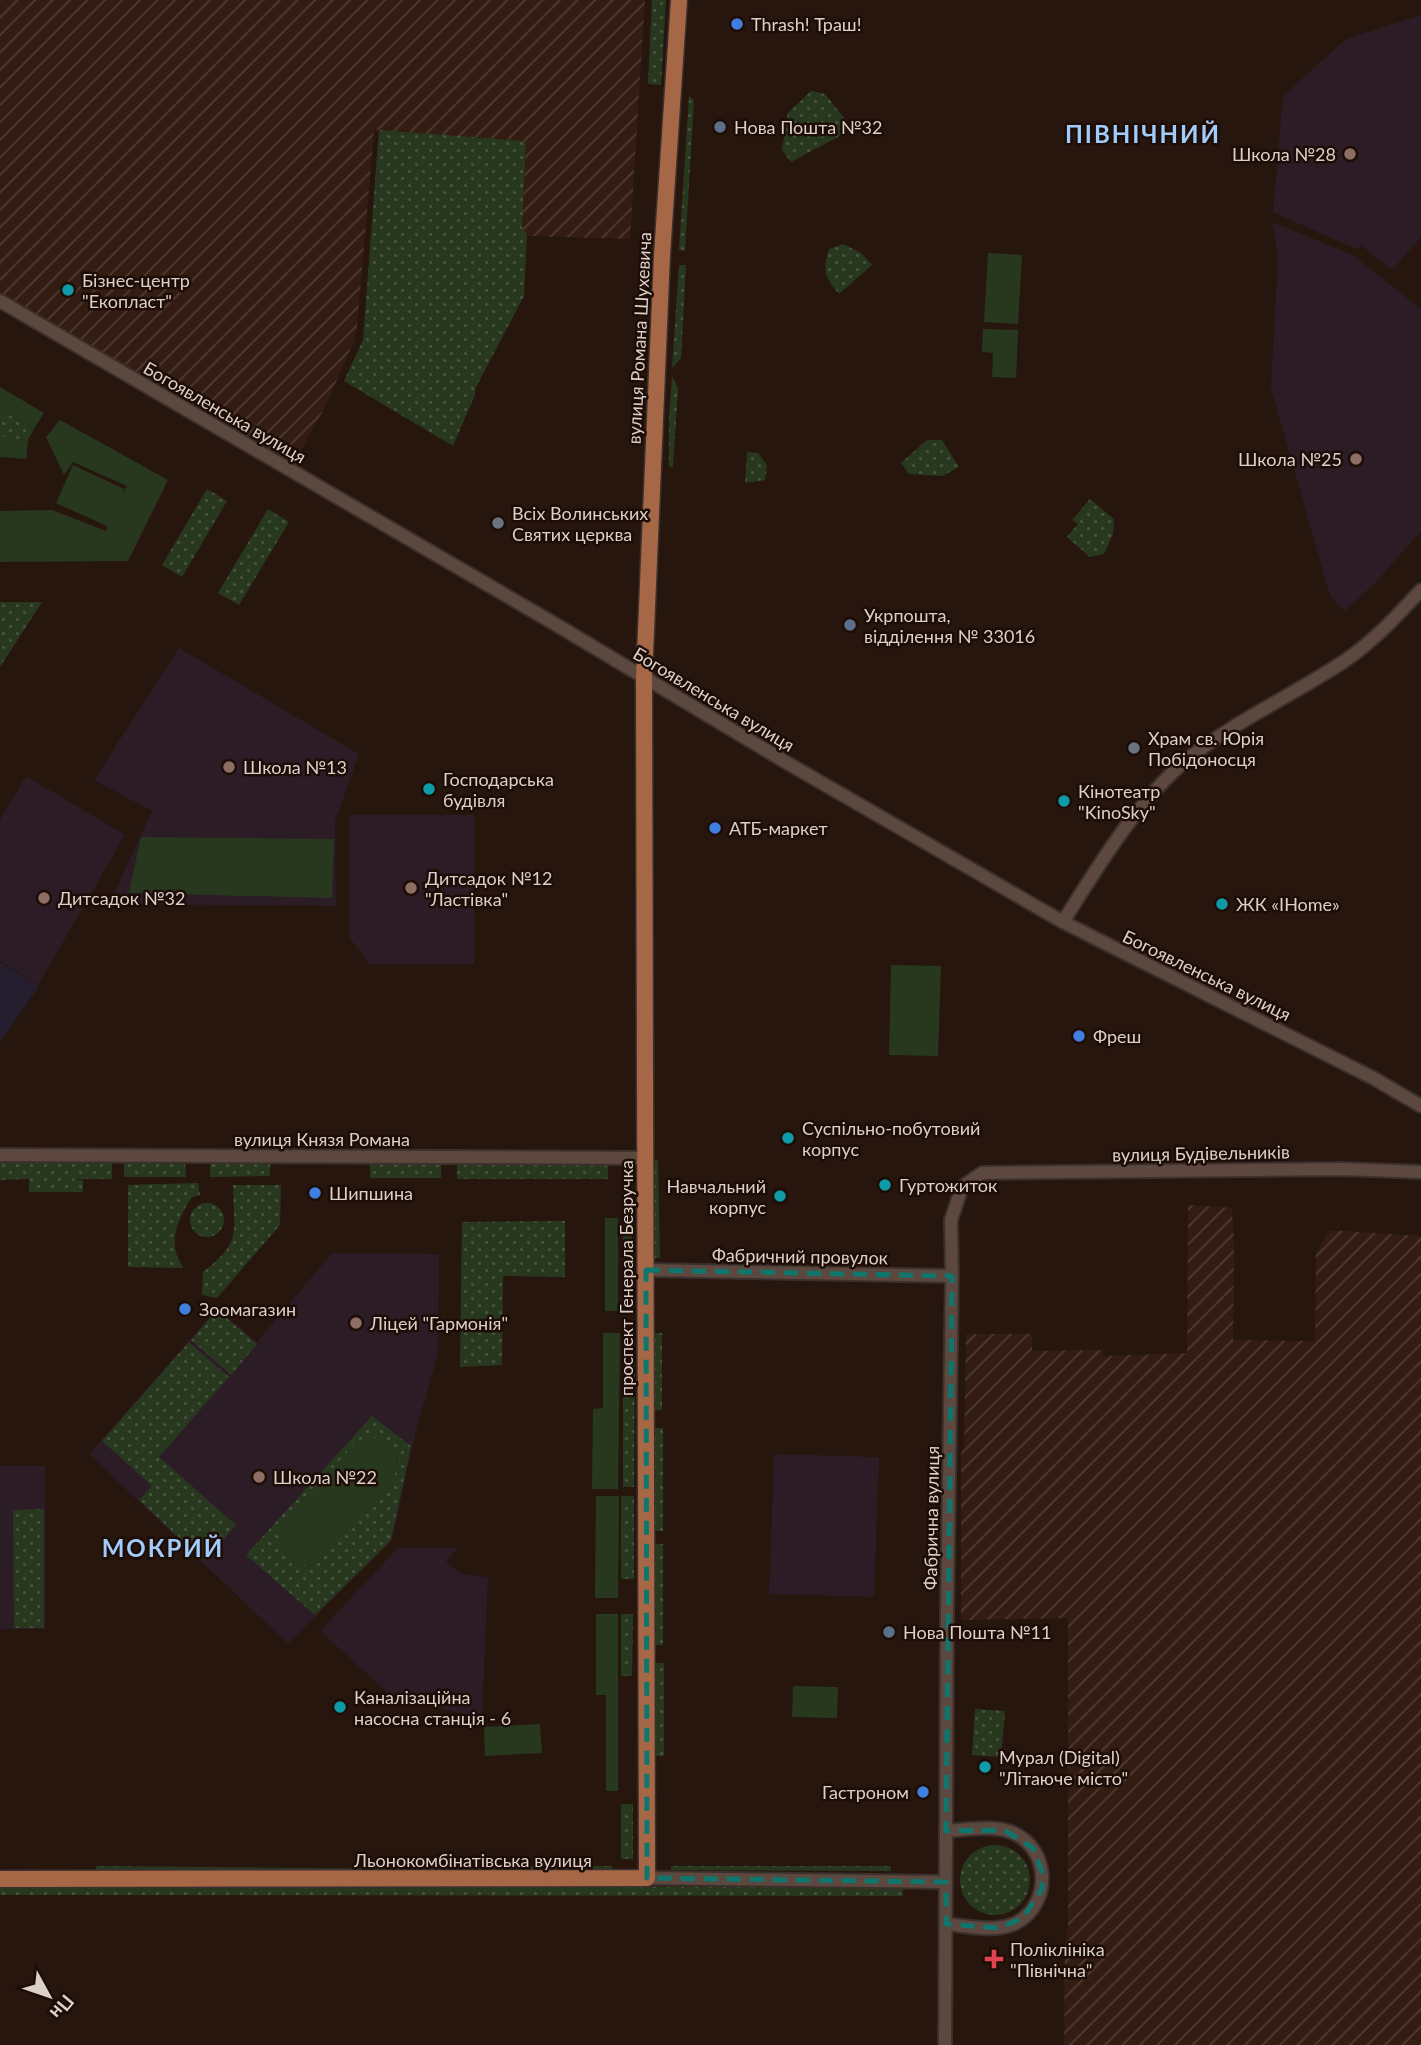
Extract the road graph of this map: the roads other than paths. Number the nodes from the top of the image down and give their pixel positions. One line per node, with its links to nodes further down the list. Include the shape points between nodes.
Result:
1 (678, 0): 4 (main road, вулиця Романа Шухевича, via 657,345)
2 (0, 300): 4 (street, Богоявленська вулиця)
3 (1421, 590): 5 (street, via 1385,629 1343,662 1255,713 1172,773 1132,821)
4 (644, 678): 5 (street, Богоявленська вулиця); 8 (main road, проспект Генерала Безручка)
5 (1063, 922): 6 (street, Богоявленська вулиця, via 1373,1077)
6 (1421, 1106)
7 (0, 1155): 8 (street, вулиця Князя Романа)
8 (645, 1158): 11 (main road, проспект Генерала Безручка)
9 (1421, 1172): 10 (street, вулиця Будівельників)
10 (982, 1173): 12 (street, Фабрична вулиця, via 962,1187 951,1220)
11 (646, 1270): 12 (street, Фабричний провулок); 14 (main road, проспект Генерала Безручка)
12 (953, 1276): 13 (street, Фабрична вулиця)
13 (946, 1831): 16 (street, Фабрична вулиця); 17 (street, via 996,1829 1020,1837 1032,1848 1043,1881 1035,1905 1016,1923 991,1928)
14 (648, 1878): 15 (main road, Льонокомбінатівська вулиця); 16 (street, Льонокомбінатівська вулиця)
15 (0, 1879)
16 (946, 1882): 17 (street, Фабрична вулиця)
17 (946, 1924): 18 (street, Фабрична вулиця)
18 (944, 2045)

